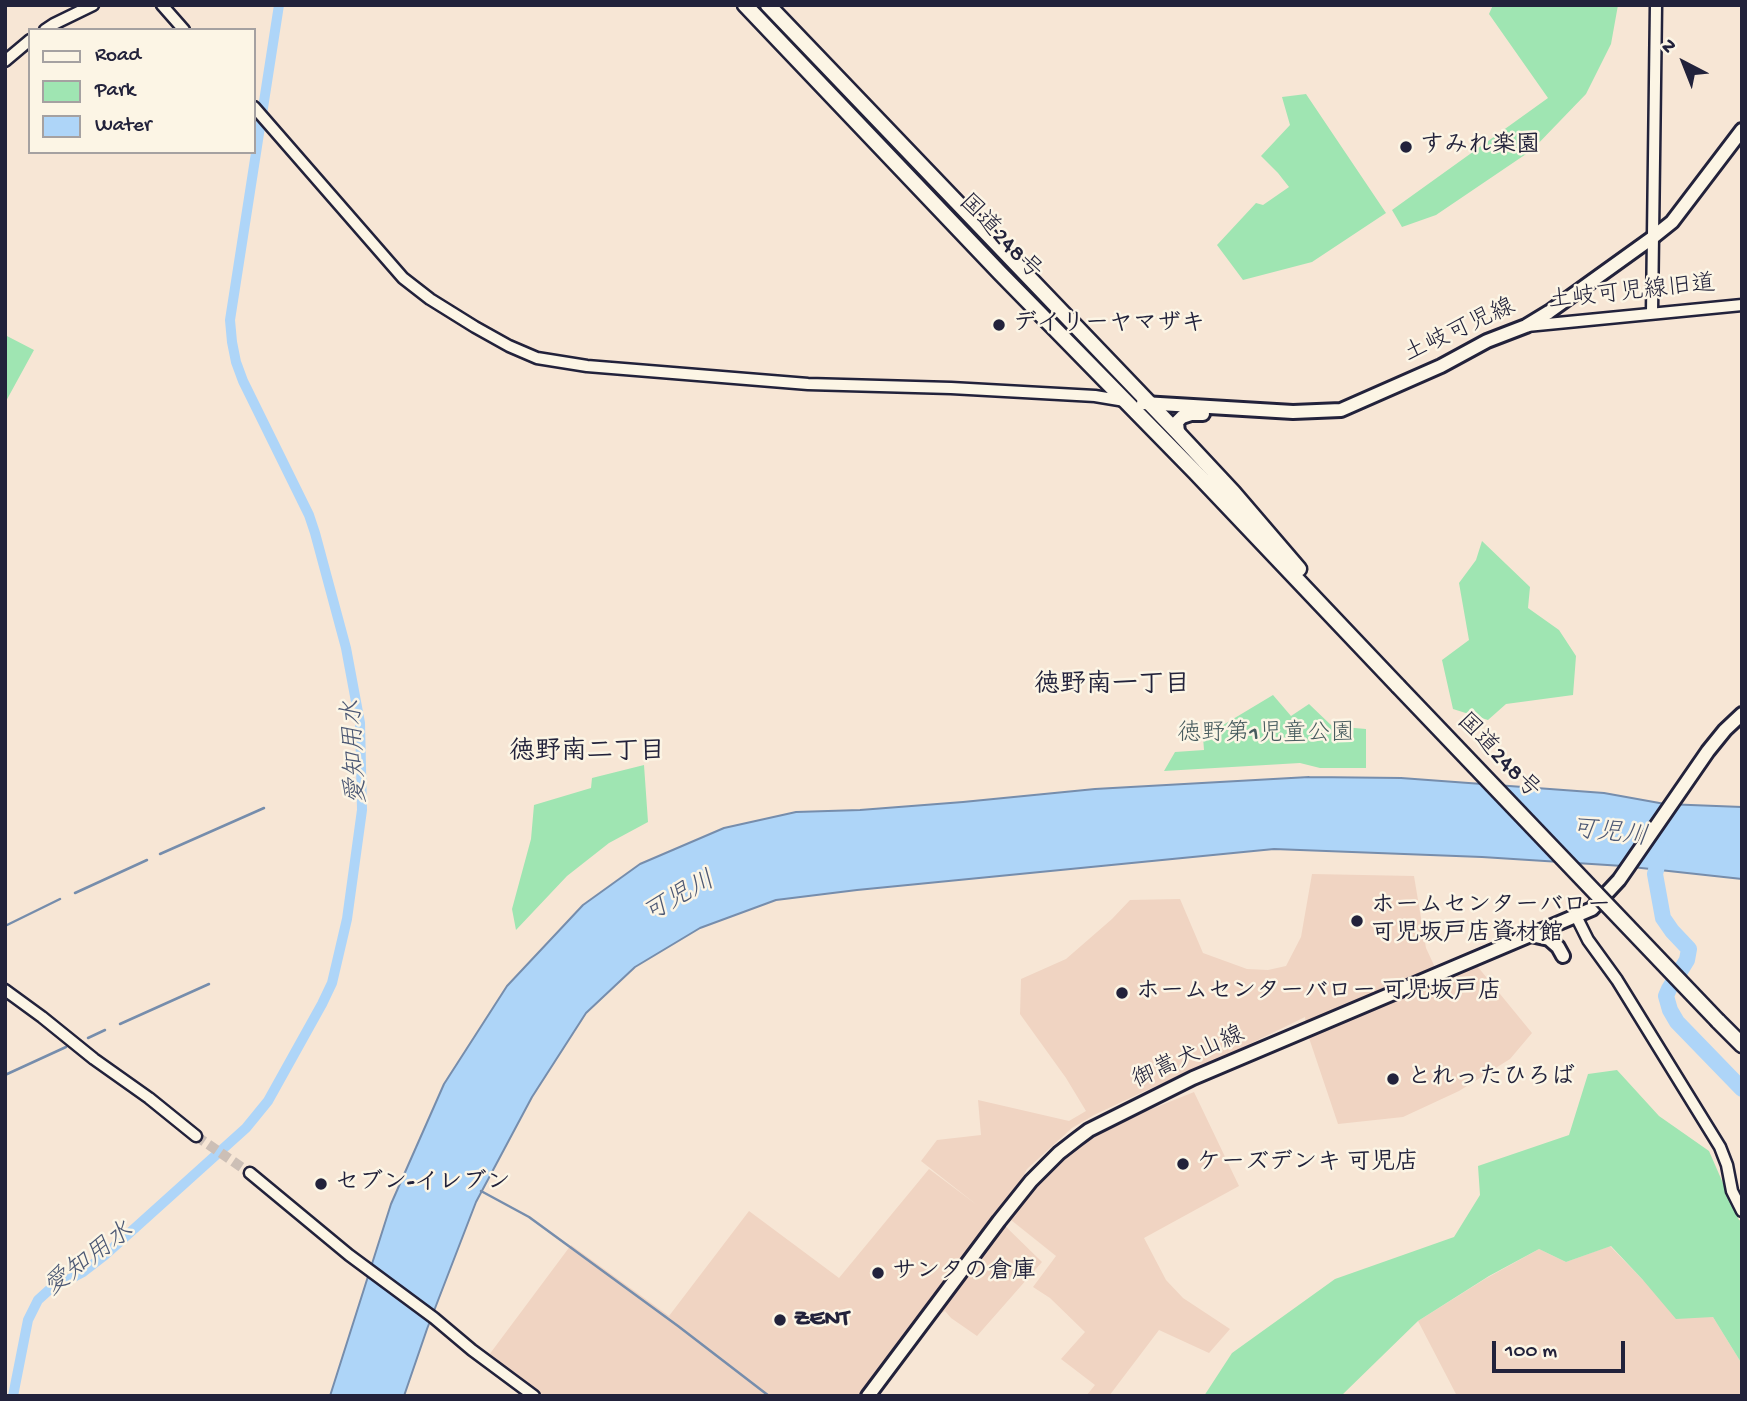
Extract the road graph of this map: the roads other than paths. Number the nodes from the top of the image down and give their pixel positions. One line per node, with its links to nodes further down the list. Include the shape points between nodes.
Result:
1 (93, 5): 6 (street)
2 (162, 5): 7 (street)
3 (745, 5): 16 (highway, 国道248号)
4 (768, 5): 17 (highway, 国道248号)
5 (1656, 5): 12 (street)
6 (48, 28)
7 (182, 28)
8 (28, 42): 9 (street)
9 (5, 61)
10 (256, 109): 16 (street, via 403,278 464,320 537,358 808,384 951,388)
11 (1742, 130): 12 (main road, 土岐可児線, via 1672,222)
12 (1652, 238): 14 (street); 15 (main road, 土岐可児線)
13 (1742, 305): 14 (street, 土岐可児線旧道)
14 (1653, 313): 15 (street, 土岐可児線旧道)
15 (1527, 326): 18 (main road, 土岐可児線, via 1341,410)
16 (1125, 401): 17 (main road, 土岐可児線); 20 (highway, 国道248号)
17 (1149, 403): 18 (main road, 土岐可児線); 19 (highway, 国道248号)
18 (1241, 410): 19 (main road, via 1182,417 1177,422)
19 (1178, 433): 20 (highway, 国道248号, via 1278,544)
20 (1366, 652): 26 (highway, 国道248号, bridge)
21 (1742, 714): 22 (main road, 御嵩犬山線, via 1716,740 1619,880 1592,909)
22 (1576, 916): 23 (main road, 御嵩犬山線); 29 (street, via 1720,1147)
23 (1531, 935): 24 (main road, via 1549,939); 31 (main road, 御嵩犬山線, via 1193,1078 1077,1139 1031,1181)
24 (1563, 956)
25 (5, 990): 27 (street)
26 (1742, 1045)
27 (196, 1136)
28 (250, 1173): 30 (street)
29 (1742, 1211)
30 (534, 1396)
31 (868, 1396)

